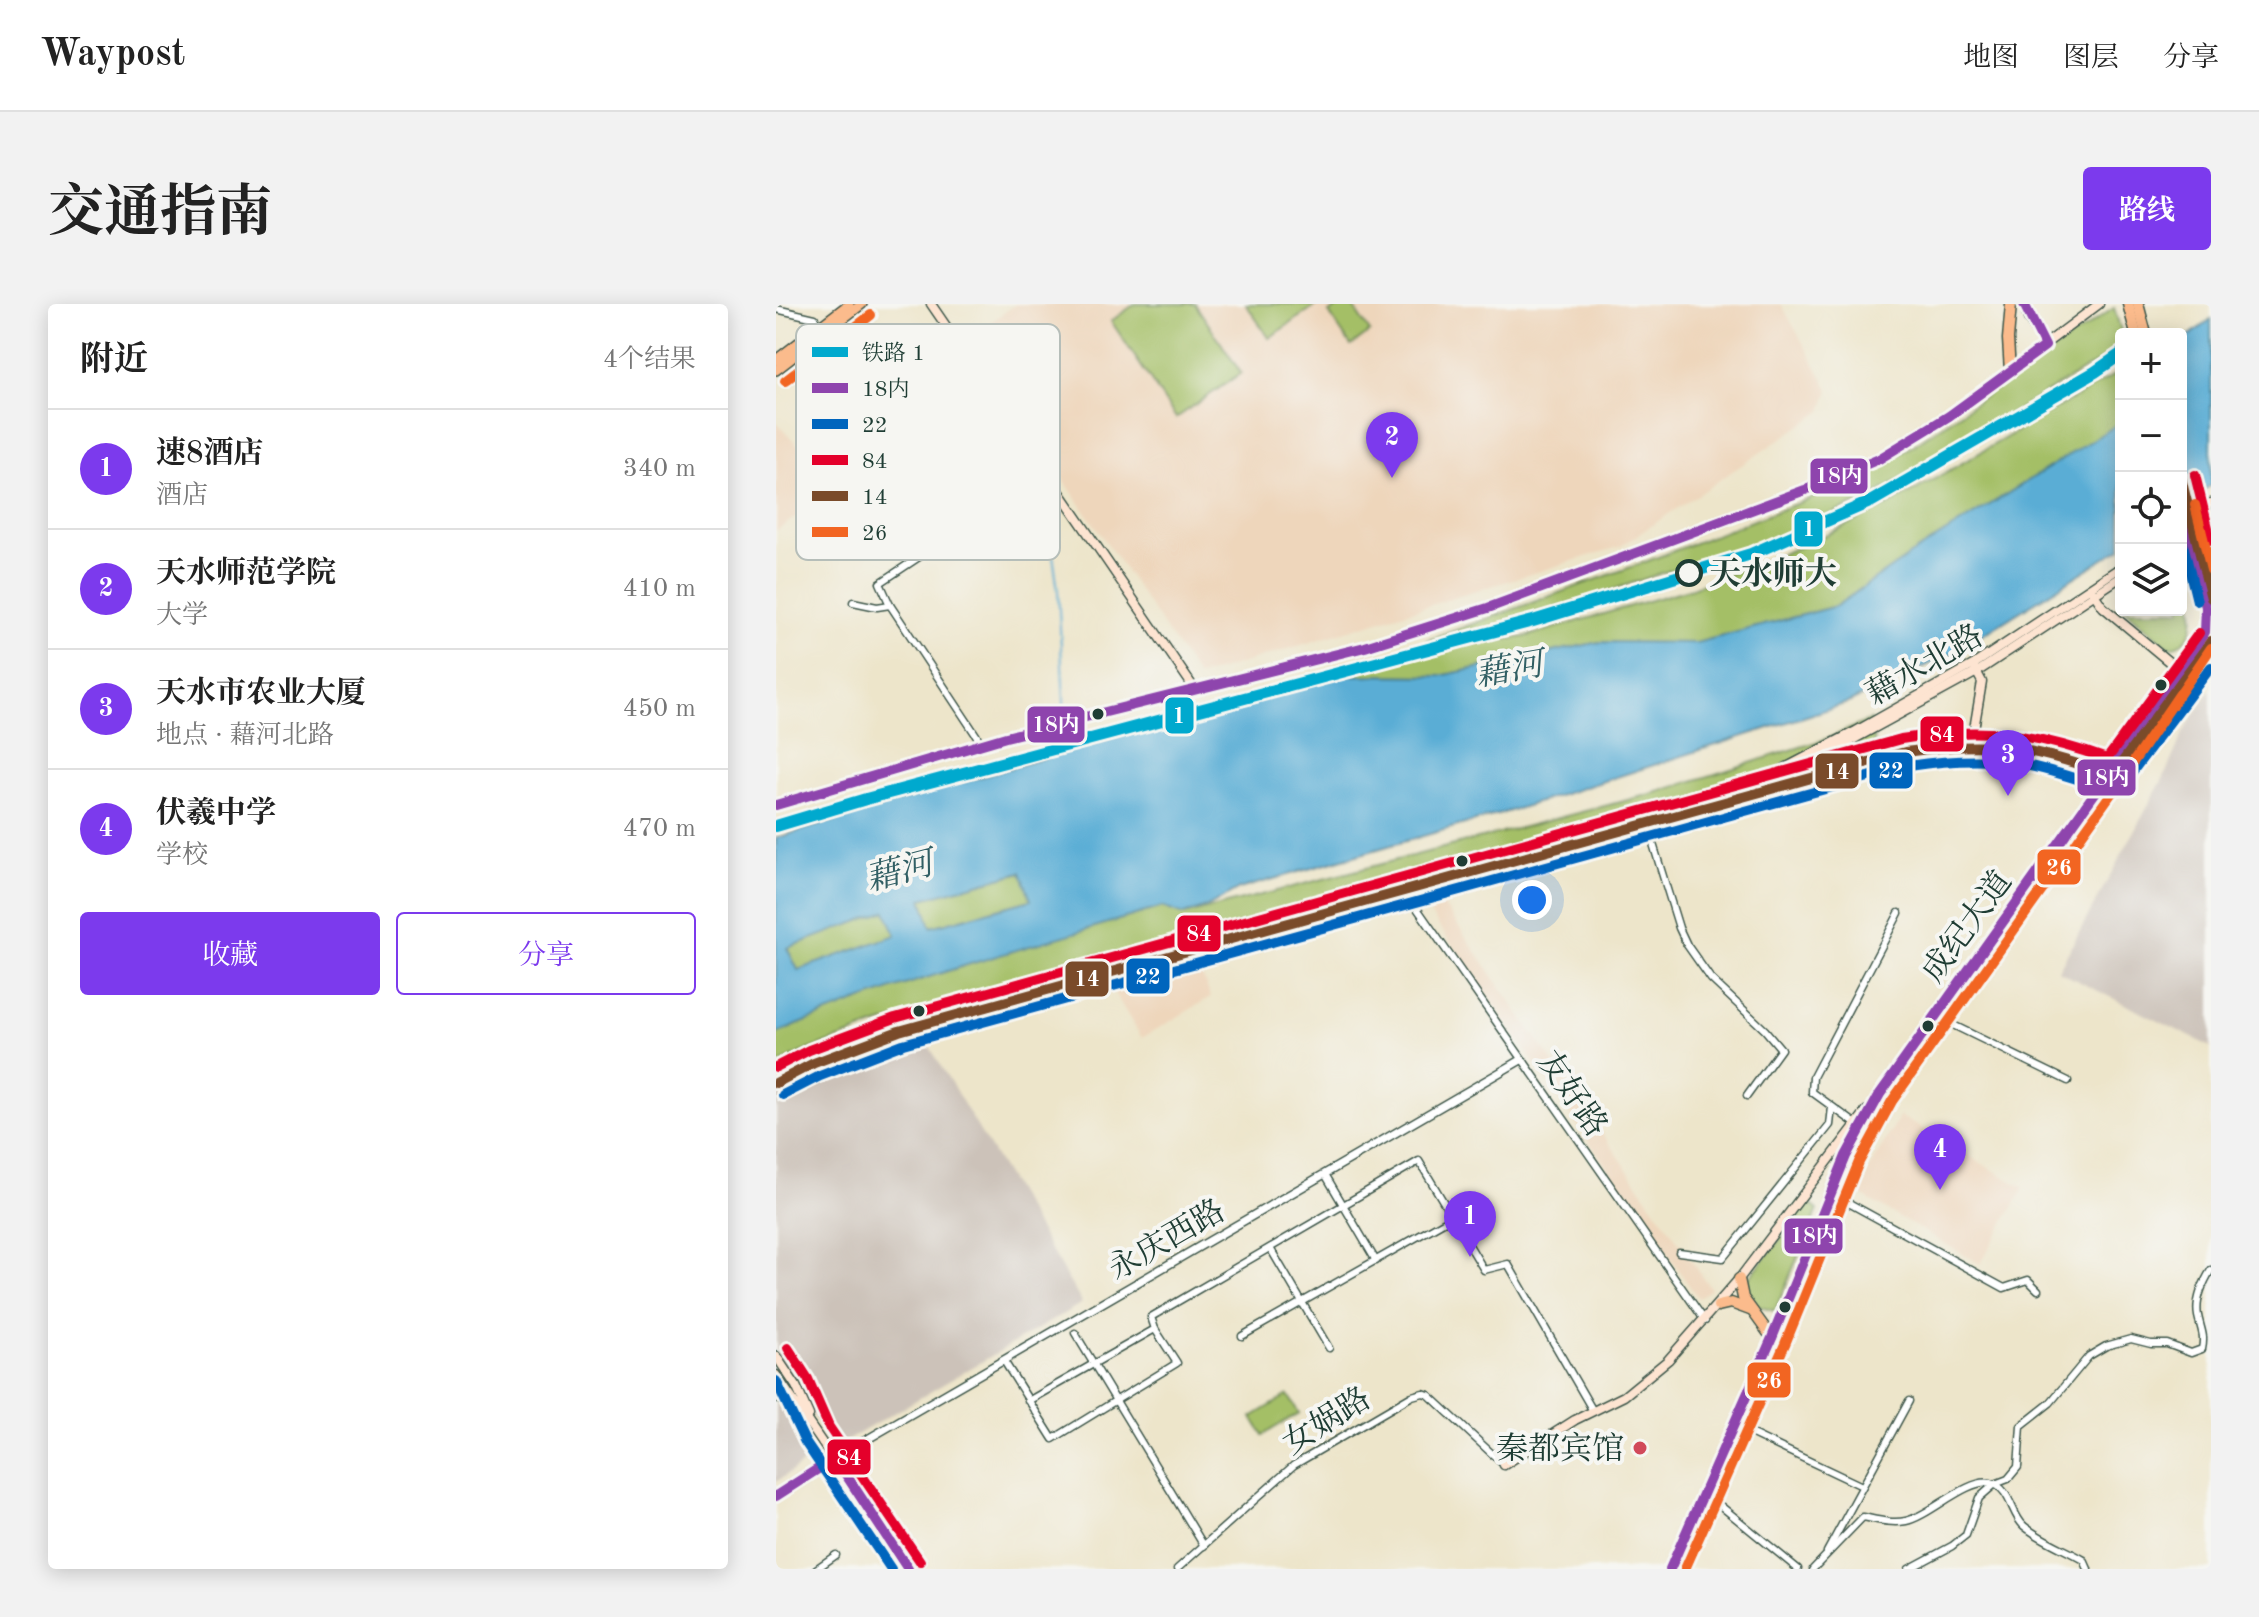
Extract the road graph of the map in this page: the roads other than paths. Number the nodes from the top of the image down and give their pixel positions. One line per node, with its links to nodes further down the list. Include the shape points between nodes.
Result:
1 (849, 304): 11 (main road)
2 (862, 304): 12 (main road)
3 (931, 304): 13 (main road)
4 (2011, 304): 21 (highway)
5 (2024, 304): 17 (highway)
6 (2099, 304): 17 (main road)
7 (2128, 304): 14 (highway)
8 (2138, 304): 15 (highway)
9 (776, 309): 10 (street)
10 (815, 318)
11 (823, 324)
12 (836, 324)
13 (945, 324)
14 (2134, 328)
15 (2144, 328)
16 (796, 345): 19 (main road)
17 (2045, 346): 21 (main road)
18 (796, 355): 20 (main road)
19 (776, 360)
20 (776, 370)
21 (2010, 372): 40 (main road, via 1879,459 1805,490 1488,608)
22 (1060, 492): 40 (main road)
23 (2211, 503): 26 (main road)
24 (2187, 508): 29 (highway, bridge)
25 (2211, 514): 28 (main road)
26 (2187, 521)
27 (2187, 525): 29 (highway, bridge)
28 (2187, 532)
29 (2195, 547): 35 (highway, 成纪大道)
30 (914, 560): 36 (street, via 880,583)
31 (2115, 572): 33 (main road, 藉水北路)
32 (2115, 580): 33 (main road, 藉水北路)
33 (2092, 591): 38 (main road, 藉水北路); 39 (main road, via 2103,607)
34 (853, 602): 36 (street)
35 (2209, 603): 39 (highway, 成纪大道, via 2205,632)
36 (890, 605): 42 (street)
37 (2210, 644): 43 (highway, 成纪大道)
38 (1975, 668): 41 (main road, via 1982,682); 44 (main road, 藉水北路); 45 (main road, 藉水北路)
39 (2180, 671): 43 (highway, 成纪大道)
40 (1196, 691): 42 (main road)
41 (1972, 742): 43 (main road, via 1994,738 2055,751); 44 (main road, via 1904,745); 45 (main road, via 1905,752)
42 (982, 744): 46 (main road)
43 (2112, 772): 53 (highway, 成纪大道); 56 (highway, 成纪大道)
44 (1780, 779): 45 (main road)
45 (1746, 793): 47 (main road)
46 (776, 805)
47 (1646, 820): 48 (main road); 52 (main road, via 897,1024); 57 (street, via 1687,945 1711,979 1781,1049)
48 (1405, 891): 51 (street, 友好路); 55 (main road, via 899,1031)
49 (1899, 913): 58 (street, via 1813,1077 1812,1092)
50 (1951, 1024): 54 (street)
51 (1521, 1060): 60 (street, 永庆西路); 73 (street, 友好路)
52 (776, 1075)
53 (1896, 1076): 56 (main road); 95 (highway, 成纪大道, via 1856,1156)
54 (2068, 1081)
55 (776, 1083)
56 (1880, 1094): 59 (main road); 77 (highway, 成纪大道, via 1846,1156)
57 (1747, 1096)
58 (1832, 1107): 59 (street); 65 (street, via 1830,1125 1723,1258)
59 (1856, 1124): 68 (main road)
60 (1325, 1174): 62 (street); 80 (street, 永庆西路)
61 (1847, 1202): 69 (street, via 2004,1288 2028,1280)
62 (1343, 1205): 63 (street, via 1419,1161); 64 (street); 66 (street)
63 (1454, 1216): 66 (street); 87 (street, via 1484,1270 1508,1264)
64 (1270, 1248): 70 (street); 74 (street, via 1151,1317)
65 (1679, 1252)
66 (1376, 1261): 70 (street)
67 (2211, 1270): 92 (street, via 2199,1300 2202,1349 2191,1353 2131,1339 2098,1349 2050,1403 2021,1426 2018,1467)
68 (1739, 1279): 71 (main road); 72 (highway)
69 (2038, 1290)
70 (1302, 1302): 76 (street); 78 (street)
71 (1718, 1306): 72 (highway, via 1731,1303); 73 (main road)
72 (1750, 1310): 77 (highway)
73 (1705, 1321): 87 (main road, via 1631,1391)
74 (1155, 1329): 81 (street); 85 (street, via 1177,1363)
75 (1075, 1333): 81 (street)
76 (1242, 1336)
77 (1772, 1338): 102 (highway, 成纪大道)
78 (1329, 1348)
79 (776, 1356): 89 (main road)
80 (1004, 1361): 84 (street); 90 (street, 永庆西路)
81 (1093, 1364): 84 (street); 85 (street)
82 (776, 1375): 89 (main road)
83 (776, 1395): 89 (main road)
84 (1028, 1401): 85 (street, via 1053,1439)
85 (1115, 1401): 96 (street)
86 (1909, 1401): 93 (street)
87 (1593, 1411): 91 (main road)
88 (1750, 1433): 93 (street)
89 (817, 1434): 90 (main road)
90 (835, 1458): 94 (street, 永庆西路); 100 (main road)
91 (1504, 1465): 96 (street, 女娲路, via 1423,1393 1294,1465)
92 (1995, 1484): 98 (street, via 1981,1483 1908,1521 1863,1517); 106 (street, via 1979,1498 1966,1535); 107 (street, via 2022,1525 2084,1560)
93 (1862, 1486): 98 (street)
94 (776, 1496)
95 (1711, 1498): 103 (highway, 成纪大道); 104 (street)
96 (1204, 1546): 101 (street, 女娲路)
97 (836, 1555): 99 (street)
98 (1823, 1559): 105 (street)
99 (816, 1569)
100 (908, 1569)
101 (1177, 1569)
102 (1670, 1569)
103 (1681, 1569)
104 (1798, 1569)
105 (1813, 1569)
106 (1909, 1569)
107 (2088, 1569)

